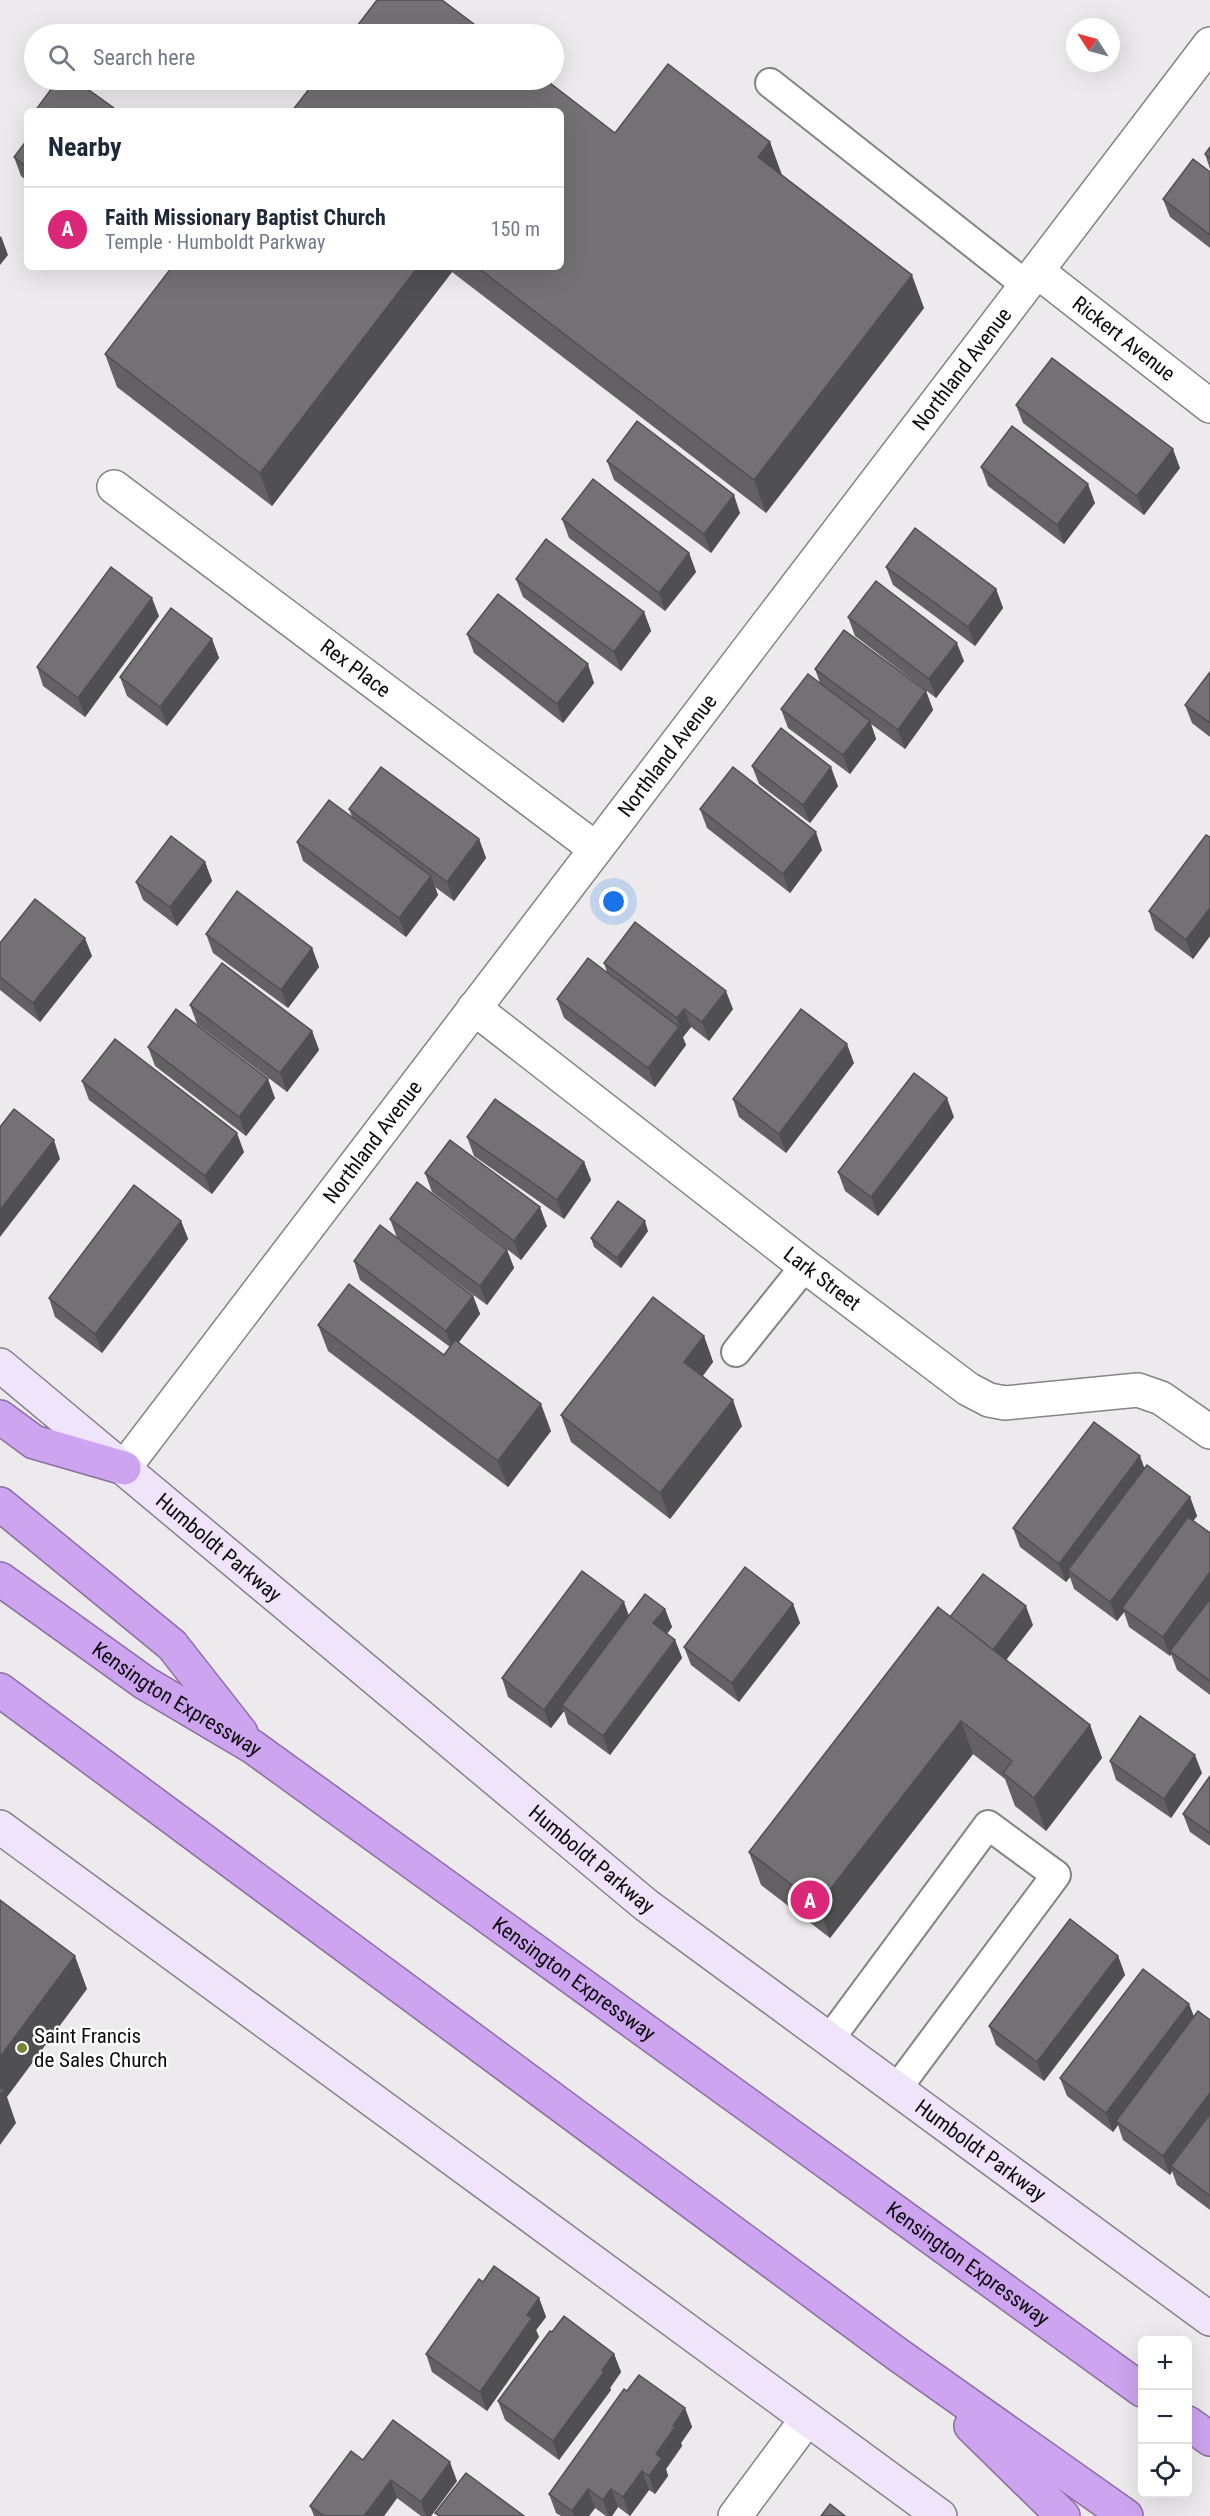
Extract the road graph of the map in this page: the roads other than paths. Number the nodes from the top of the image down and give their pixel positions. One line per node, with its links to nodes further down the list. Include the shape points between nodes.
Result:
1 (1210, 44): 3 (street, Northland Avenue)
2 (770, 83): 3 (lane)
3 (1032, 278): 4 (street, Rickert Avenue); 6 (street, Northland Avenue)
4 (1210, 406)
5 (114, 487): 6 (street, Rex Place)
6 (596, 849): 7 (street, Northland Avenue)
7 (474, 1008): 8 (street, Lark Street); 13 (street, Northland Avenue)
8 (806, 1266): 9 (lane); 12 (street, Lark Street, via 968,1389 989,1400 1005,1402 1138,1390 1161,1398)
9 (736, 1352)
10 (0, 1365): 13 (street, Humboldt Parkway)
11 (0, 1417): 13 (highway, via 34,1442)
12 (1210, 1432)
13 (124, 1468): 19 (street, Humboldt Parkway, via 646,1905)
14 (0, 1504): 17 (highway, via 172,1645)
15 (0, 1579): 17 (highway, Kensington Expressway, via 145,1683)
16 (0, 1690): 22 (highway)
17 (253, 1747): 23 (highway, Kensington Expressway)
18 (0, 1827): 24 (street)
19 (829, 2040): 20 (street, Humboldt Parkway); 20 (lane, via 988,1825 1056,1875)
20 (896, 2090): 21 (street, Humboldt Parkway)
21 (1210, 2319)
22 (897, 2354): 29 (highway); 30 (highway)
23 (1138, 2386)
24 (807, 2419): 27 (street); 28 (street)
25 (1192, 2426): 26 (highway)
26 (1210, 2439)
27 (735, 2516)
28 (940, 2516)
29 (1063, 2516)
30 (1126, 2516)

